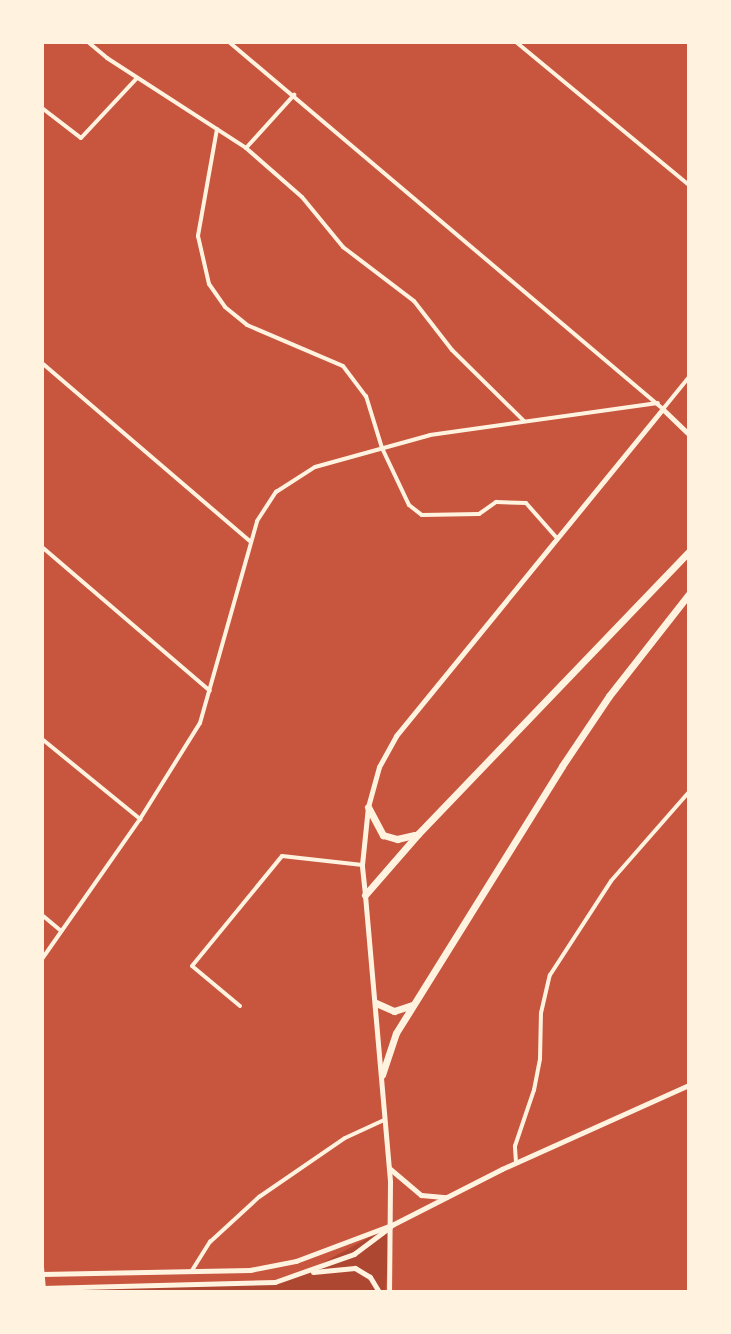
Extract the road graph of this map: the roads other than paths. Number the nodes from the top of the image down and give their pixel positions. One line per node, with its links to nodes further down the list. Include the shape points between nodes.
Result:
1 (88, 42): 4 (street)
2 (229, 42): 5 (street)
3 (516, 42): 9 (street)
4 (137, 78): 6 (street, via 81,138); 7 (street)
5 (294, 95): 8 (street); 12 (street)
6 (42, 108)
7 (217, 129): 8 (street); 16 (street, via 198,236 200,261 209,284 225,307 247,325 343,366 366,396)
8 (246, 148): 14 (street, via 302,197 343,247 414,301 452,350)
9 (689, 185)
10 (42, 363): 18 (street)
11 (689, 376): 13 (street)
12 (658, 403): 13 (street); 14 (street)
13 (663, 409): 15 (street); 17 (street)
14 (525, 422): 16 (street, via 430,435)
15 (689, 434)
16 (382, 448): 17 (street, via 405,498 423,515 479,514 496,502 526,503); 18 (street, via 315,467 290,479 265,506)
17 (556, 537): 25 (street, via 396,736 379,767)
18 (250, 541): 22 (street)
19 (42, 547): 22 (street)
20 (689, 551): 27 (highway)
21 (689, 594): 34 (highway, via 595,715)
22 (210, 691): 26 (street, via 200,723)
23 (42, 739): 26 (street)
24 (689, 792): 39 (street, via 611,881 550,975 542,1005 538,1070 515,1146)
25 (368, 807): 27 (highway, via 376,828 388,838); 28 (street)
26 (140, 819): 31 (street)
27 (418, 834): 29 (highway)
28 (362, 865): 29 (street); 35 (street, via 282,856 192,966)
29 (365, 895): 33 (main road)
30 (42, 915): 31 (street)
31 (61, 932): 32 (street)
32 (42, 958)
33 (376, 1003): 34 (highway, via 394,1011); 36 (main road)
34 (414, 1003): 36 (highway, via 396,1033)
35 (240, 1006)
36 (382, 1075): 38 (main road)
37 (689, 1085): 39 (street)
38 (385, 1120): 40 (main road); 44 (street, via 345,1138 259,1197 210,1242)
39 (516, 1162): 41 (street)
40 (388, 1168): 41 (main road, via 421,1195); 42 (main road)
41 (446, 1197): 42 (street)
42 (392, 1225): 44 (street, via 296,1261 250,1270); 45 (street, via 371,1245); 49 (main road)
43 (42, 1267): 46 (street)
44 (191, 1272): 46 (street)
45 (313, 1272): 47 (street, via 251,1285); 48 (main road, via 355,1268 370,1277)
46 (42, 1274): 47 (street)
47 (43, 1288)
48 (379, 1292)
49 (389, 1292)

